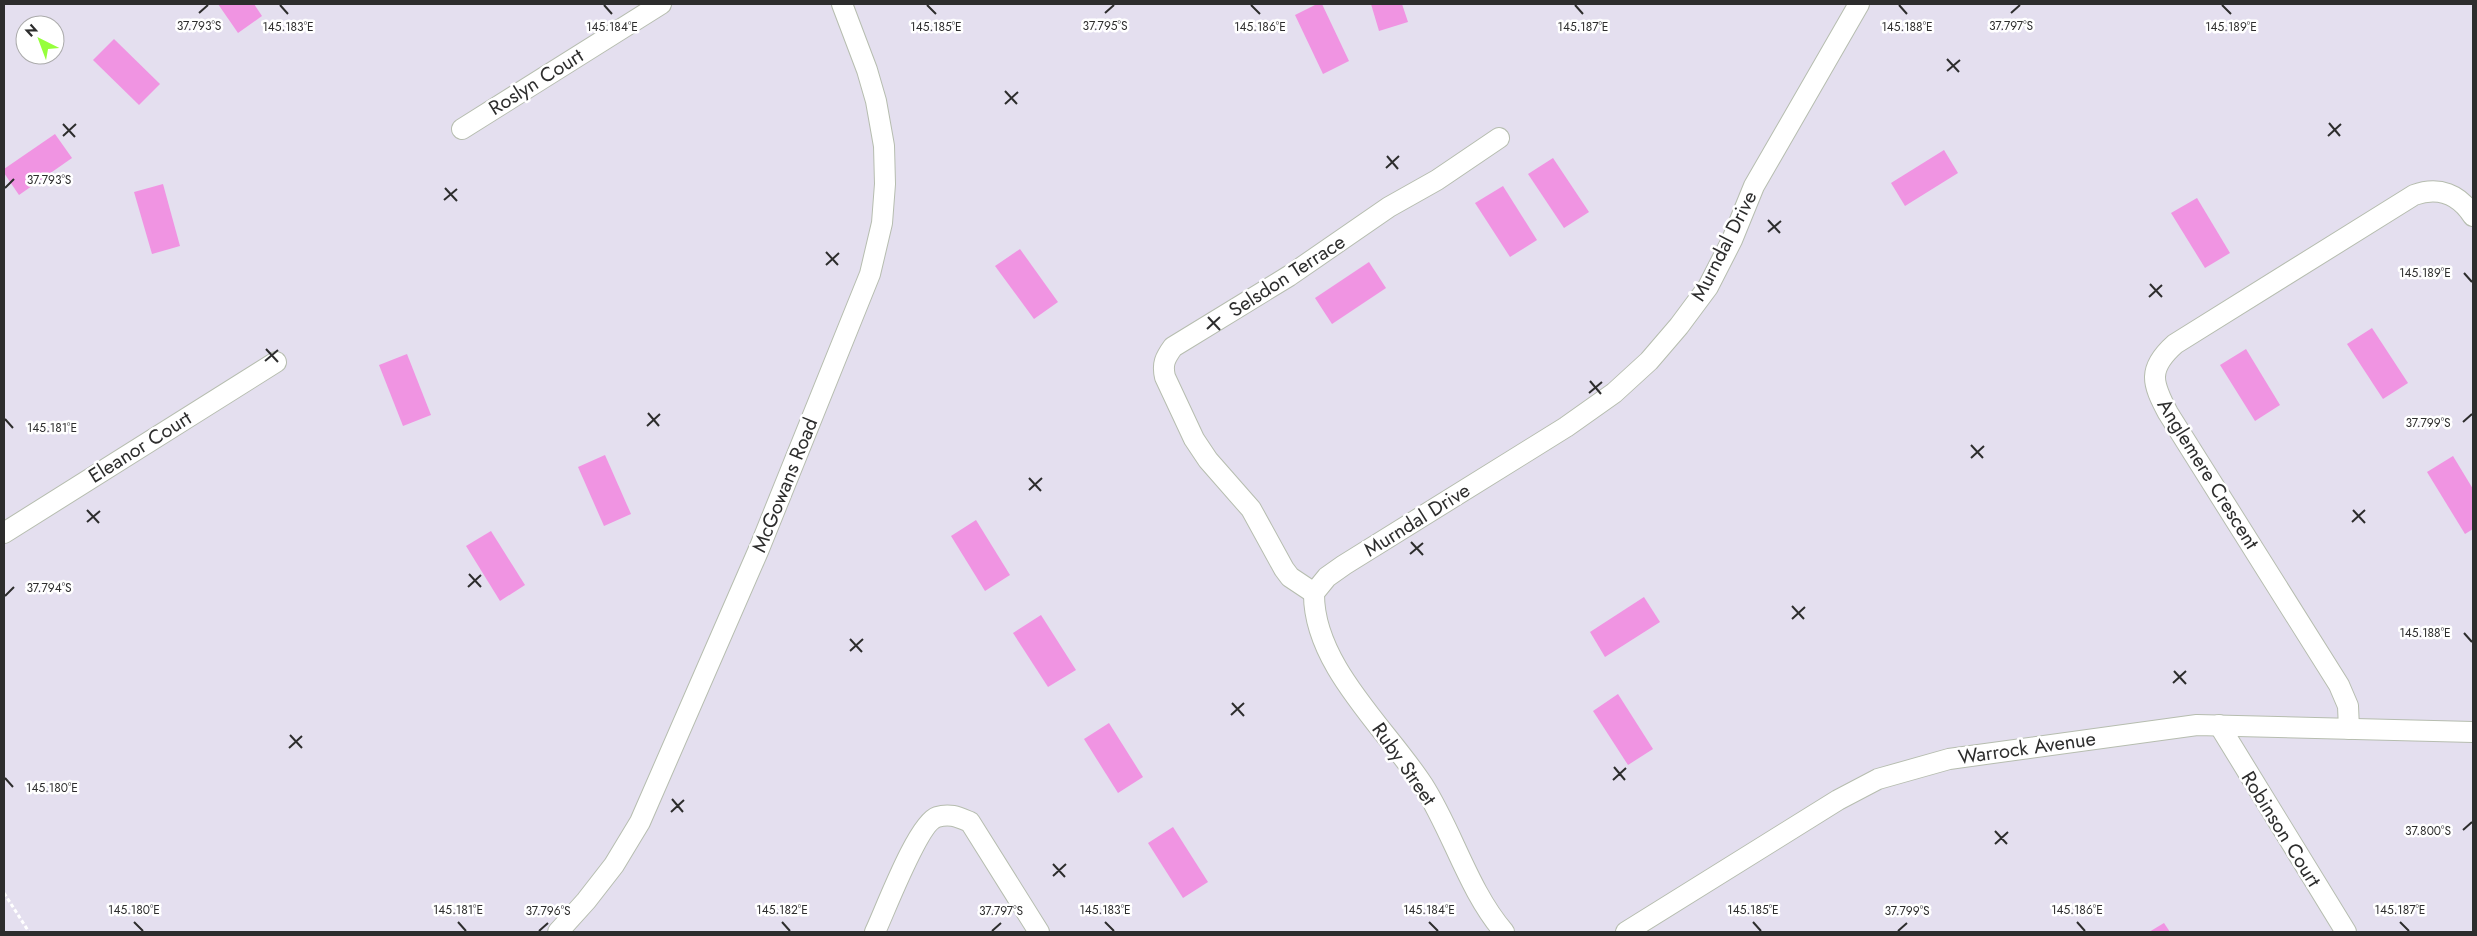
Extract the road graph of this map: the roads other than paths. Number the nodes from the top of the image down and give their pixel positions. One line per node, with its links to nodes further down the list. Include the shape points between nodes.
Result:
1 (661, 4): 4 (street, Roslyn Court)
2 (842, 4): 13 (street, McGowans Road, via 867,70 884,146 882,223 870,274 759,549 653,796 614,865)
3 (1859, 4): 9 (street, Murndal Drive, via 1754,186 1708,287 1649,361 1614,393 1566,427 1338,569)
4 (462, 128)
5 (1499, 138): 9 (street, Selsdon Terrace, via 1437,180 1389,207 1289,276 1173,347 1166,356 1162,366 1165,377 1194,439 1251,509 1290,577)
6 (2473, 216): 11 (street, Anglemere Crescent, via 2459,199 2449,193 2425,191 2414,195 2175,344 2161,356 2155,370 2154,384 2168,413 2339,685 2348,706)
7 (276, 362): 8 (street, Eleanor Court)
8 (4, 533)
9 (1314, 593): 16 (street, Ruby Street, via 1317,620 1340,672 1377,727 1424,786 1486,907)
10 (2219, 725): 11 (street, Warrock Avenue); 17 (street, Warrock Avenue, via 2140,732 1949,759 1878,779 1838,800); 18 (street, Robinson Court)
11 (2350, 729): 12 (street, Warrock Avenue)
12 (2473, 732)
13 (558, 932)
14 (875, 932): 15 (street, via 921,832 935,817 952,814 970,822)
15 (1039, 932)
16 (1504, 932)
17 (1626, 932)
18 (2346, 932)

